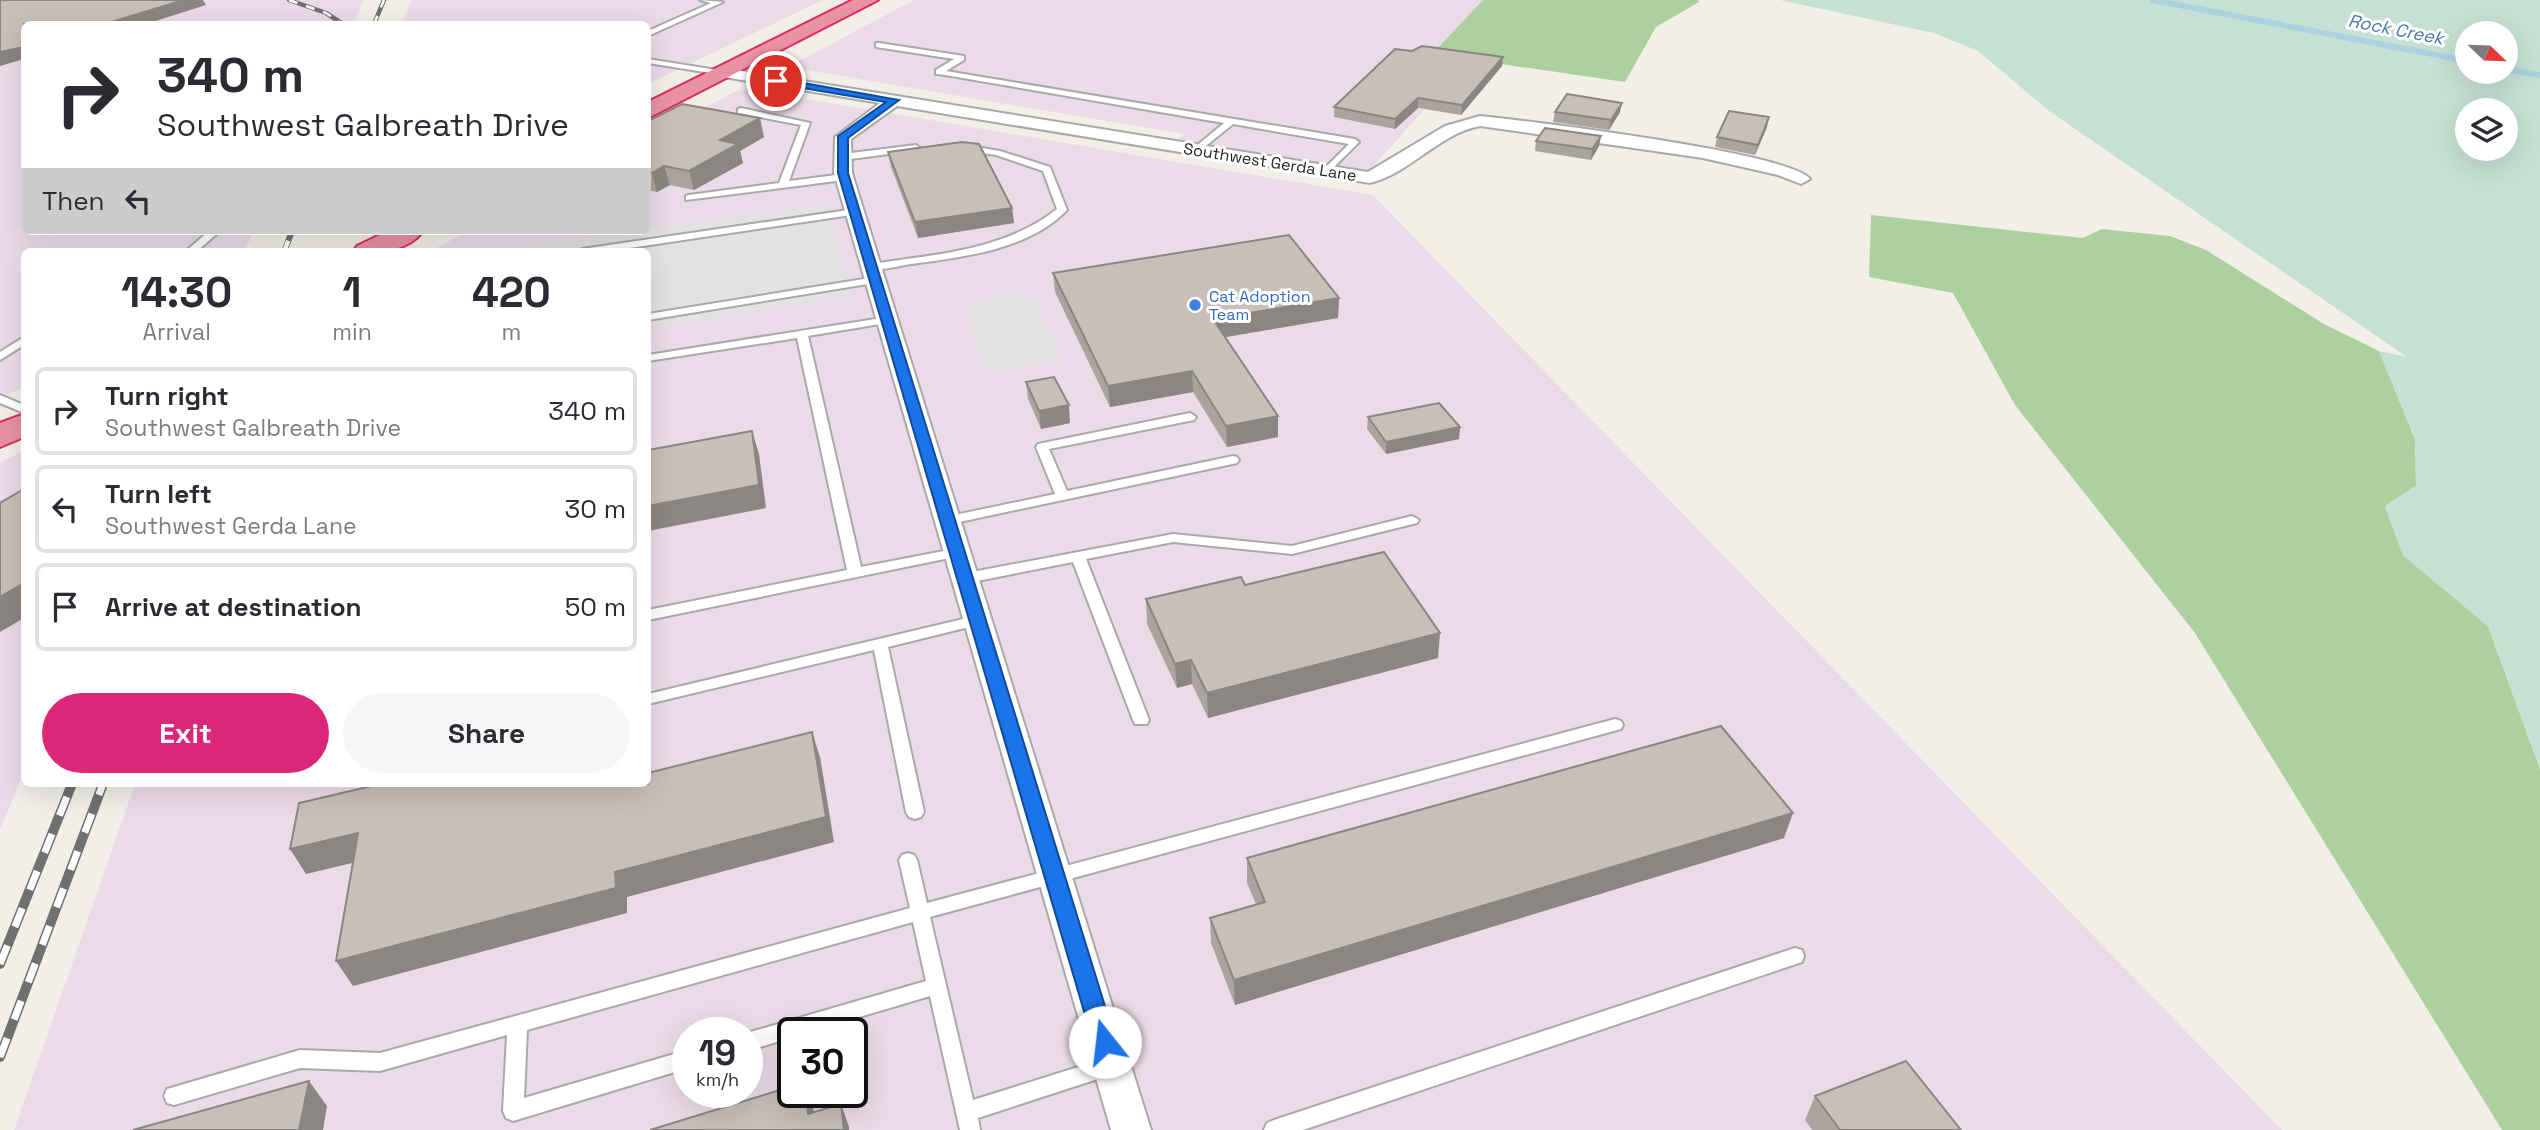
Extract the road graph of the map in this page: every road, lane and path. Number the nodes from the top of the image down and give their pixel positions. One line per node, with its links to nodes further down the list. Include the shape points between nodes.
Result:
1 (704, 0): 3 (lane, via 719,2)
2 (867, 0): 8 (highway)
3 (651, 33)
4 (880, 45): 12 (lane, via 961,58 939,72)
5 (651, 62): 6 (lane)
6 (678, 66): 7 (lane); 8 (lane)
7 (651, 73)
8 (723, 73): 9 (street, Southwest Gerda Lane); 10 (highway)
9 (895, 100): 15 (street, Southwest Gerda Lane); 16 (street, via 843,136)
10 (651, 109)
11 (741, 111): 19 (lane, via 806,123)
12 (1230, 122): 15 (lane); 17 (lane, via 1355,142)
13 (932, 147): 16 (lane)
14 (955, 147): 27 (lane, via 997,153 1047,169 1062,210 1038,228 994,246)
15 (1197, 149): 17 (street, Southwest Gerda Lane)
16 (844, 167): 19 (lane); 21 (street)
17 (1327, 171): 18 (street, Southwest Gerda Lane, via 1370,178 1388,172 1456,125 1480,121 1722,157 1787,171)
18 (1801, 179)
19 (783, 185): 20 (lane)
20 (689, 198)
21 (855, 212): 26 (lane); 27 (street)
22 (210, 235): 24 (lane)
23 (401, 235): 25 (highway)
24 (195, 248)
25 (375, 248)
26 (612, 248)
27 (874, 274): 28 (lane); 29 (street)
28 (651, 316)
29 (888, 320): 30 (lane); 41 (street)
30 (802, 334): 33 (lane); 45 (lane)
31 (21, 342): 32 (lane)
32 (0, 357)
33 (651, 358)
34 (0, 399): 35 (lane)
35 (21, 408)
36 (1190, 417): 40 (lane, via 1042,447)
37 (21, 426): 38 (highway)
38 (0, 437)
39 (1233, 460): 40 (lane)
40 (1063, 496): 41 (lane)
41 (950, 520): 44 (street)
42 (1412, 520): 43 (lane, via 1292,550 1172,538)
43 (1079, 558): 44 (lane); 50 (lane)
44 (963, 565): 45 (lane); 47 (street)
45 (855, 573): 46 (lane)
46 (651, 614)
47 (980, 621): 48 (lane); 54 (street)
48 (880, 645): 49 (lane); 52 (lane)
49 (651, 698)
50 (1140, 720)
51 (1615, 725): 54 (lane)
52 (915, 812)
53 (908, 859): 55 (lane)
54 (1056, 875): 55 (lane); 61 (street)
55 (920, 913): 57 (lane); 58 (lane)
56 (1796, 956): 64 (lane)
57 (937, 986): 59 (lane); 63 (lane)
58 (518, 1024): 60 (lane, via 513,1111); 62 (lane, via 380,1062 300,1059)
59 (763, 1037)
60 (672, 1064)
61 (1112, 1065): 63 (lane); 65 (street)
62 (174, 1096)
63 (968, 1121)
64 (1306, 1125): 66 (lane)
65 (1131, 1130)
66 (1274, 1130)

